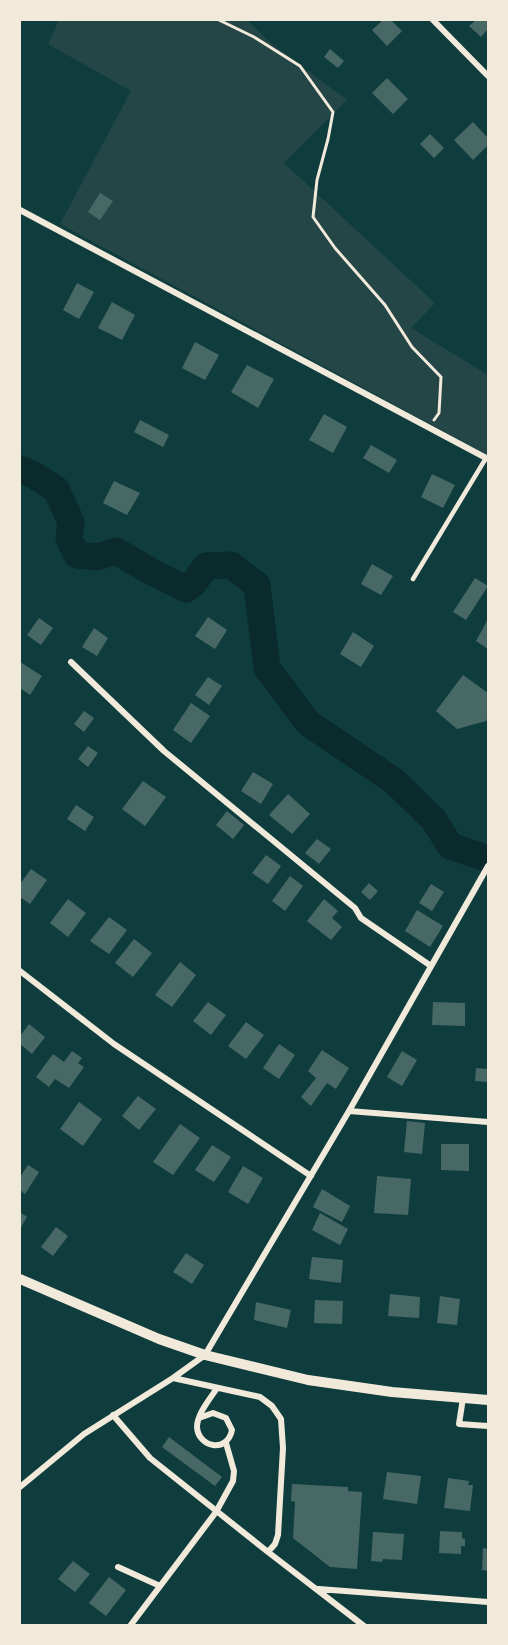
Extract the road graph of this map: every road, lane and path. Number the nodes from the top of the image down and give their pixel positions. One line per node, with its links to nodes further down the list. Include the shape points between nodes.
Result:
1 (219, 20): 5 (path, via 300,66 333,112 313,217 385,305 412,347 441,377 439,413)
2 (433, 20): 3 (street)
3 (489, 76)
4 (20, 210): 5 (street)
5 (429, 428): 6 (street)
6 (487, 458): 7 (lane)
7 (413, 579)
8 (71, 662): 10 (street, via 164,751 355,908 361,918)
9 (489, 866): 10 (street)
10 (431, 966): 12 (street)
11 (20, 971): 14 (street, via 114,1044)
12 (349, 1111): 13 (street); 14 (street)
13 (489, 1122)
14 (311, 1176): 16 (street)
15 (20, 1279): 16 (street)
16 (205, 1355): 17 (street); 19 (street, via 308,1380)
17 (173, 1378): 18 (street); 21 (street)
18 (217, 1388): 22 (street); 27 (street, via 260,1397 281,1419 278,1535)
19 (463, 1398): 20 (street); 23 (street, via 459,1424)
20 (489, 1400)
21 (113, 1415): 25 (street); 26 (street, via 150,1458)
22 (199, 1418): 24 (street, via 197,1427 202,1439 215,1446); 24 (street, via 213,1413 226,1418 232,1430)
23 (489, 1426)
24 (226, 1443): 26 (street, via 234,1472)
25 (20, 1487)
26 (216, 1512): 27 (street); 29 (street)
27 (268, 1552): 30 (street)
28 (118, 1567): 29 (street)
29 (160, 1586): 32 (street)
30 (317, 1589): 31 (street); 33 (street)
31 (489, 1602)
32 (130, 1626)
33 (364, 1626)

